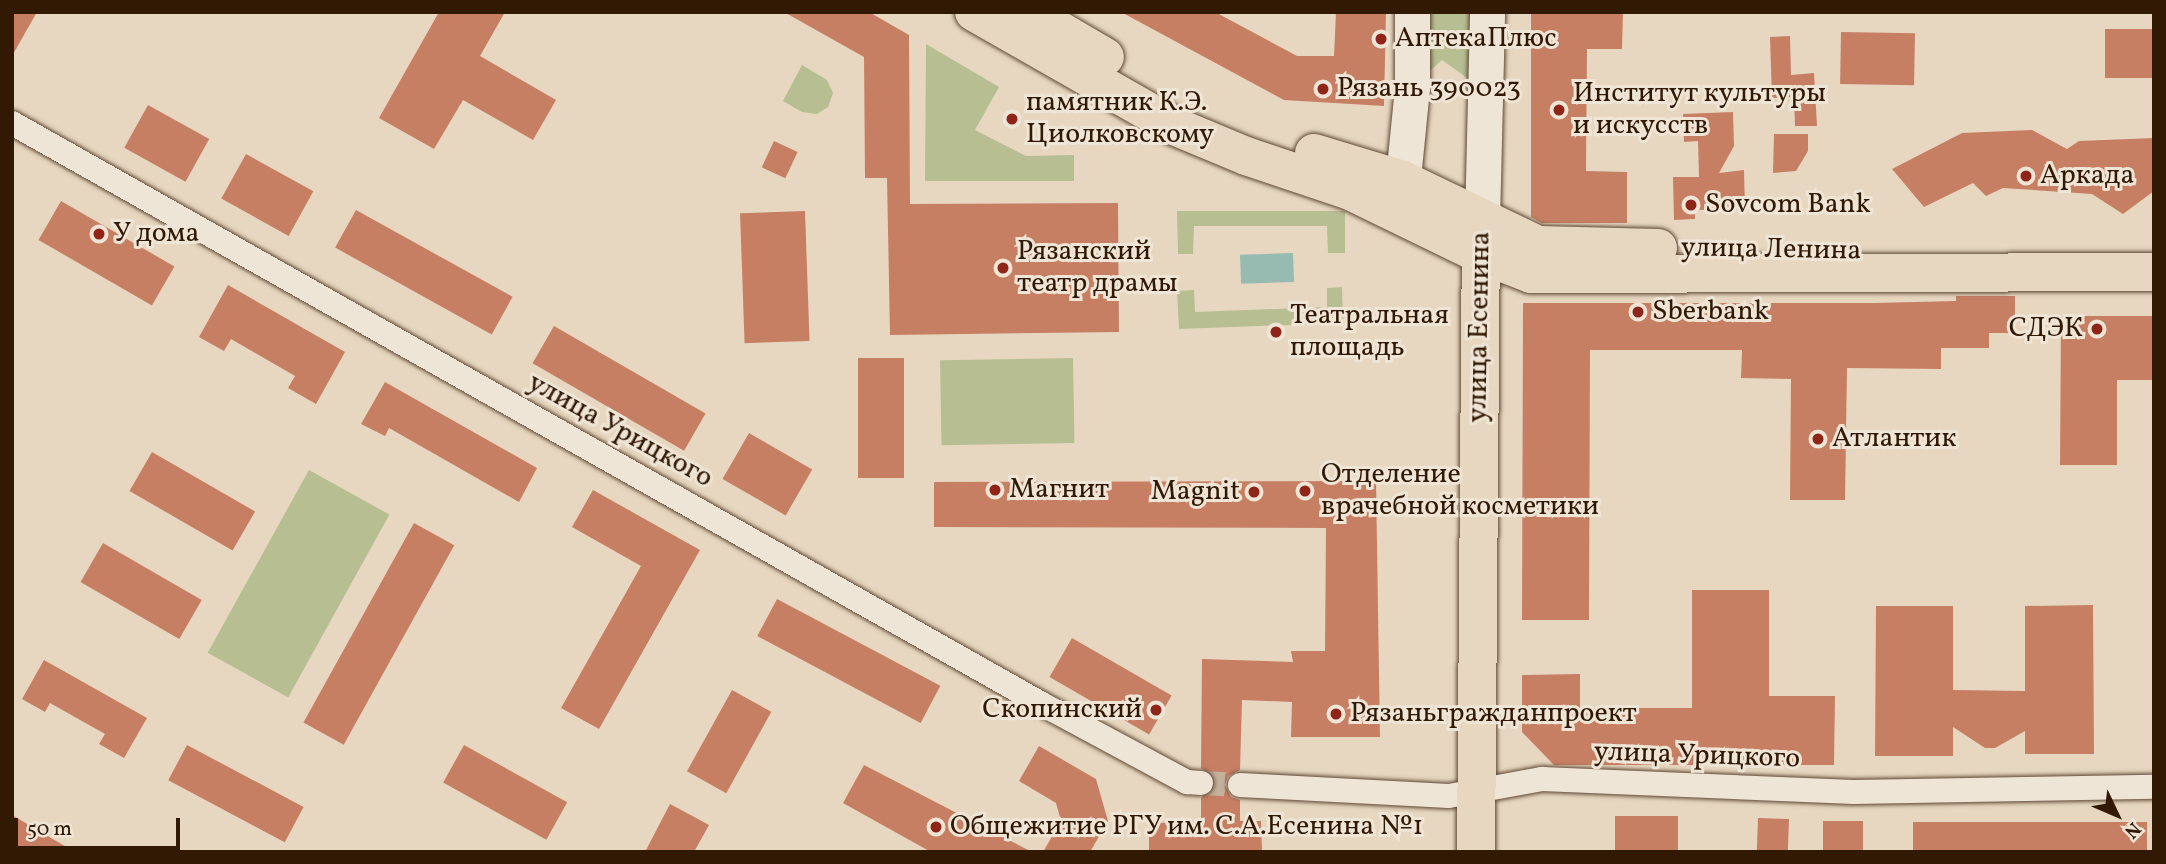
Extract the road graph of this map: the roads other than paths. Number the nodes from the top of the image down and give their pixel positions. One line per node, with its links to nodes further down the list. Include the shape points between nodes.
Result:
1 (974, 12): 6 (main road, via 1174,126 1350,191)
2 (1028, 12): 6 (main road, via 1232,126)
3 (1412, 12): 6 (main road, via 1412,87)
4 (1487, 12): 7 (main road, улица Есенина)
5 (12, 122): 10 (street, улица Урицкого, via 1051,709 1187,782)
6 (1401, 197): 7 (main road, улица Ленина)
7 (1481, 238): 8 (main road, улица Ленина, via 1538,245 1761,251); 9 (main road, улица Ленина, via 1531,274); 13 (main road, улица Есенина)
8 (2154, 251)
9 (2154, 272)
10 (1201, 783)
11 (1240, 785): 13 (street, улица Урицкого, via 1449,796)
12 (2154, 787): 13 (street, улица Урицкого, via 1854,792 1542,779)
13 (1476, 791): 14 (main road, улица Есенина)
14 (1476, 852)

